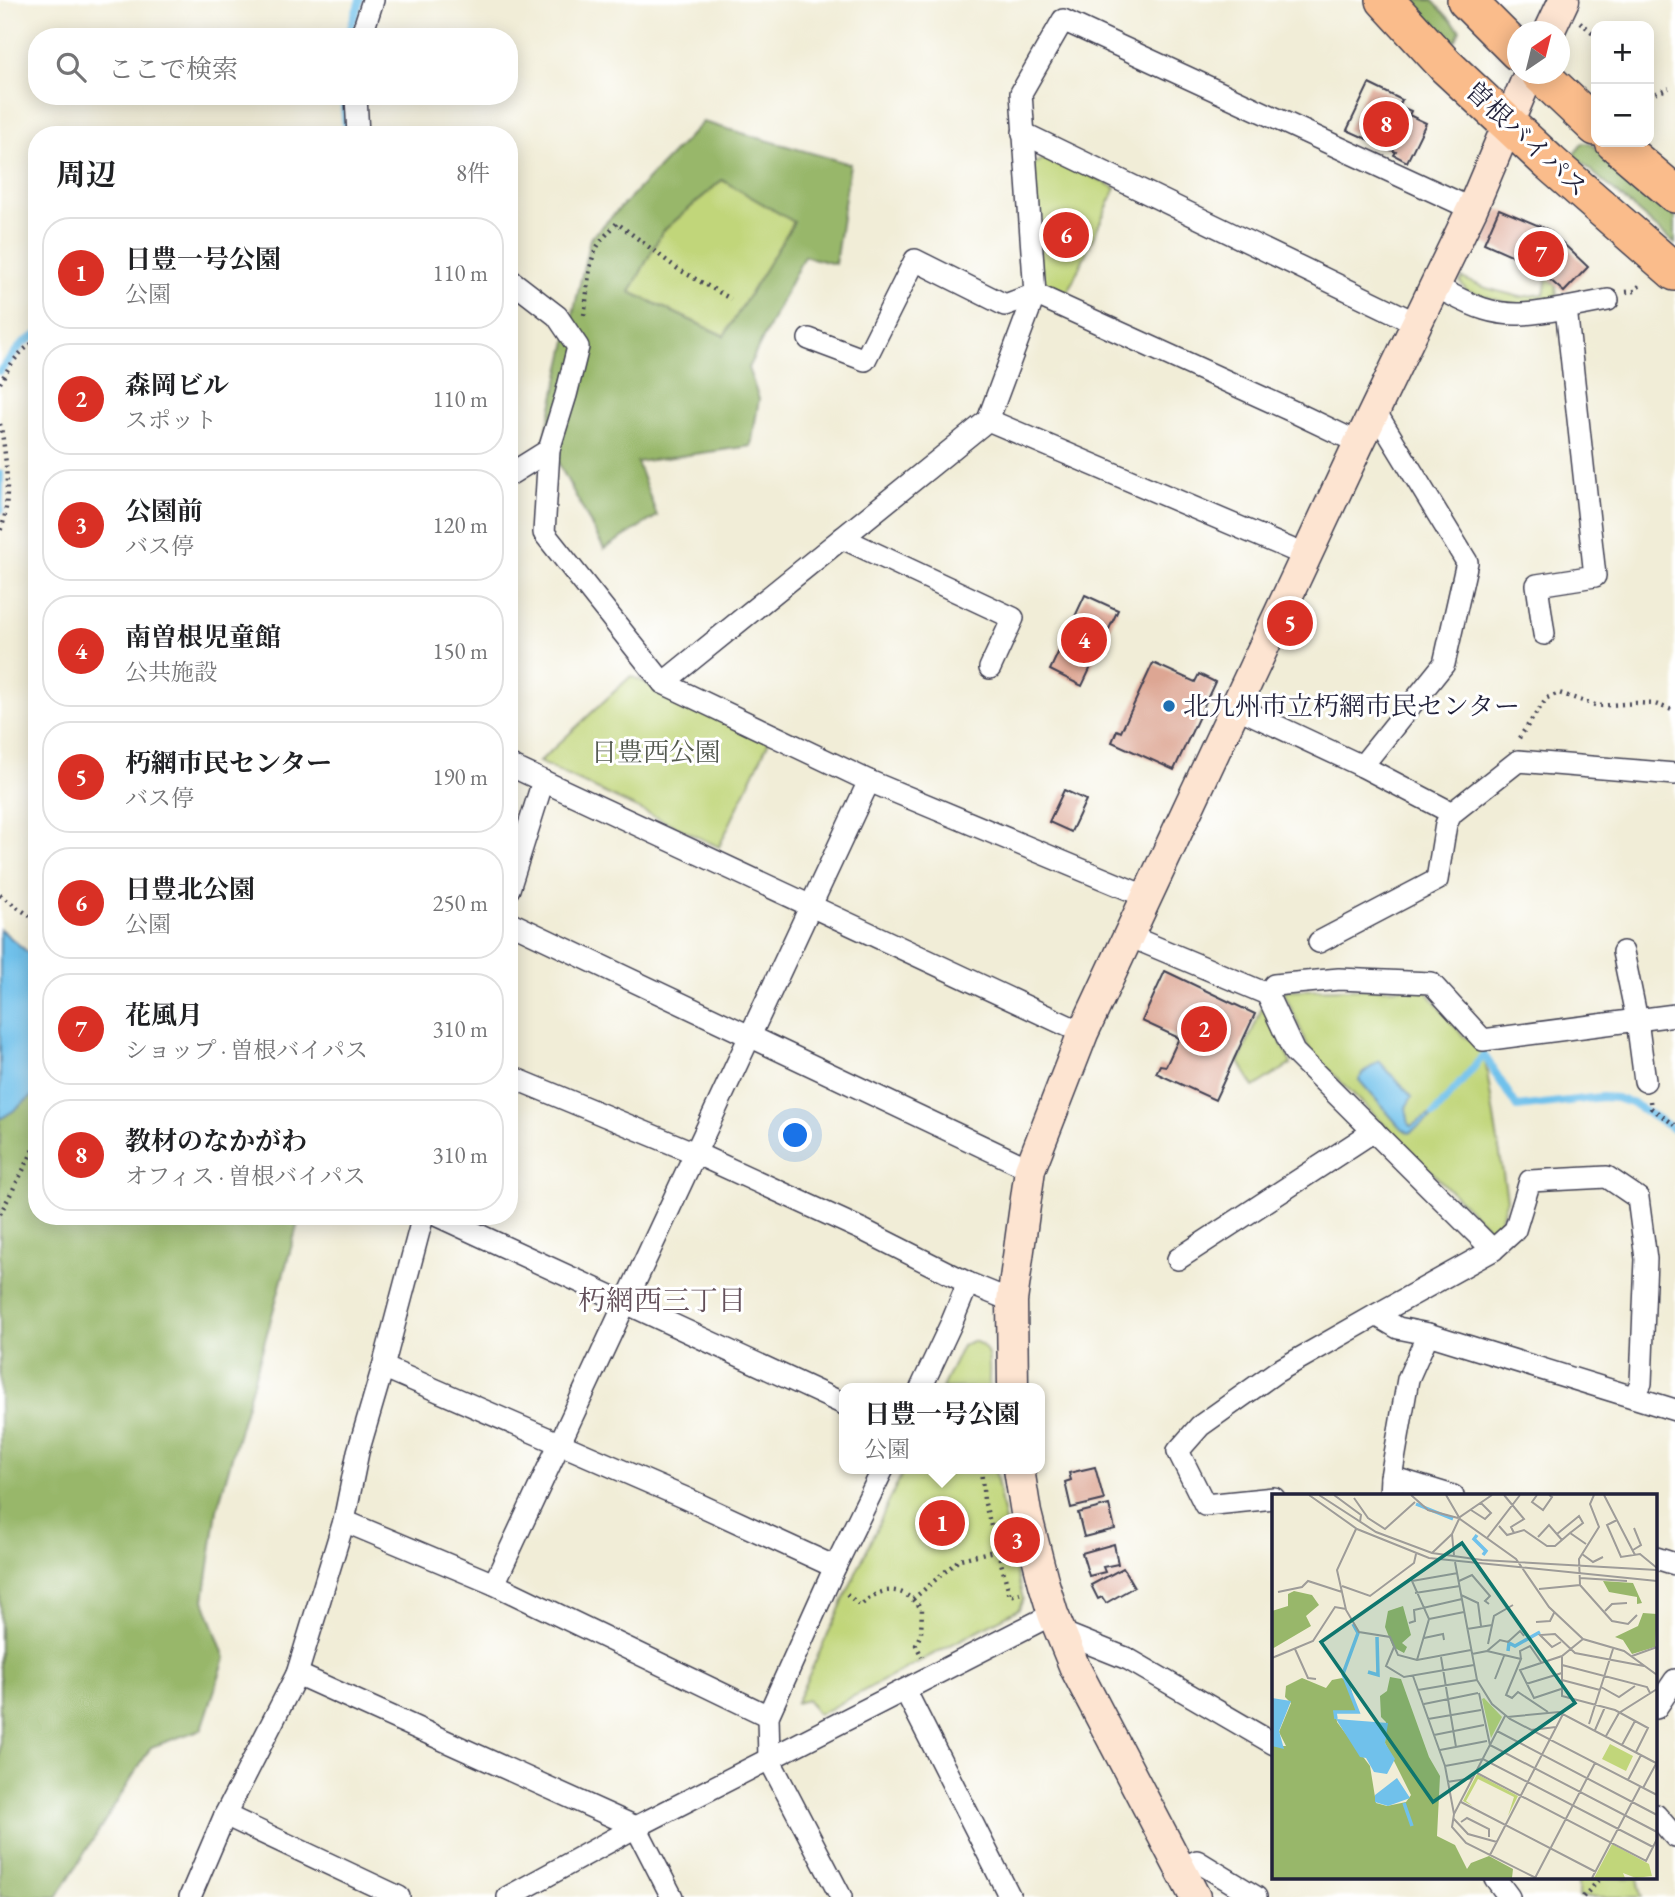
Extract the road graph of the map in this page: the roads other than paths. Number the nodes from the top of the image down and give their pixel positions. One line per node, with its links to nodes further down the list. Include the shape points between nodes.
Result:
1 (373, 0): 4 (street)
2 (1385, 0): 9 (highway, 曽根バイパス, via 1446,66)
3 (1466, 0): 5 (highway)
4 (364, 28)
5 (1507, 42)
6 (1524, 84): 9 (street)
7 (1551, 84): 10 (highway)
8 (356, 105): 11 (street)
9 (1507, 122): 15 (street); 16 (highway, 曽根バイパス)
10 (1591, 122)
11 (358, 126)
12 (1023, 133): 15 (street, via 1021,93 1063,20); 19 (street); 22 (street)
13 (1620, 147): 14 (highway)
14 (1675, 194)
15 (1472, 209): 18 (street)
16 (1675, 272)
17 (518, 286): 27 (street, via 557,316 578,347)
18 (1434, 286): 21 (street, via 1484,309 1508,314); 22 (street)
19 (1035, 294): 23 (street, via 1005,305 915,260 865,360); 25 (street); 26 (street)
20 (1608, 300): 21 (street)
21 (1566, 309): 31 (street, via 1595,576 1537,585)
22 (1416, 323): 24 (street)
23 (809, 339)
24 (1375, 411): 26 (street); 35 (street, via 1467,562 1444,664)
25 (988, 420): 29 (street); 30 (street)
26 (1359, 443): 30 (street)
27 (549, 450): 28 (street); 33 (street, via 544,533)
28 (518, 469)
29 (842, 538): 32 (street, via 1013,618); 33 (street)
30 (1307, 556): 34 (street)
31 (1544, 634)
32 (990, 668)
33 (663, 682): 39 (street)
34 (1236, 707): 35 (street); 42 (street)
35 (1362, 766): 40 (street)
36 (518, 769): 38 (street)
37 (1675, 774): 40 (street, via 1518,761)
38 (543, 781): 41 (street); 43 (street)
39 (869, 781): 42 (street); 43 (street)
40 (1452, 813): 46 (street, via 1437,880)
41 (518, 860)
42 (1147, 897): 45 (street)
43 (810, 907): 51 (street); 52 (street)
44 (518, 926): 52 (street)
45 (1129, 936): 48 (street); 51 (street)
46 (1319, 942)
47 (1623, 952): 50 (street)
48 (1267, 994): 50 (street, via 1275,985 1339,979 1431,983 1483,1040); 55 (street, via 1294,1052)
49 (1675, 1015): 50 (street)
50 (1637, 1020): 54 (street)
51 (1083, 1033): 57 (street)
52 (748, 1037): 56 (street); 57 (street)
53 (518, 1080): 56 (street)
54 (1645, 1081)
55 (1374, 1131): 60 (street); 61 (street)
56 (695, 1153): 62 (street); 64 (street)
57 (1030, 1170): 63 (street)
58 (421, 1225): 67 (street)
59 (457, 1225): 64 (street)
60 (1493, 1250): 65 (street); 70 (street, via 1515,1230 1530,1181 1607,1177 1638,1198 1646,1259 1641,1382)
61 (1178, 1259)
62 (968, 1283): 63 (street); 68 (street)
63 (1012, 1301): 69 (street)
64 (625, 1303): 71 (street); 73 (street)
65 (1376, 1315): 66 (street, via 1398,1328); 78 (street, via 1276,1372 1200,1426 1178,1451 1205,1505)
66 (1428, 1334): 70 (street); 76 (street, via 1408,1379)
67 (383, 1367): 73 (street); 79 (street, via 358,1451)
68 (923, 1383)
69 (1013, 1383)
70 (1633, 1397): 72 (street)
71 (839, 1402)
72 (1675, 1410)
73 (558, 1444): 82 (street, via 685,1498); 83 (street)
74 (881, 1474): 82 (street)
75 (1020, 1474): 84 (street)
76 (1390, 1487): 77 (street)
77 (1439, 1494)
78 (1272, 1497)
79 (344, 1521): 83 (street); 85 (street)
80 (1658, 1559): 81 (street)
81 (1675, 1564)
82 (831, 1576): 89 (street)
83 (494, 1584): 89 (street)
84 (1057, 1623): 87 (street); 90 (street); 96 (street, via 1074,1668)
85 (297, 1674): 92 (street); 94 (street)
86 (1675, 1680): 88 (street)
87 (905, 1690): 91 (street); 103 (street)
88 (1658, 1705)
89 (768, 1716): 91 (street)
90 (1272, 1743)
91 (769, 1759): 94 (street); 102 (street)
92 (225, 1815): 98 (street); 99 (street)
93 (1658, 1817): 95 (street)
94 (636, 1827): 100 (street); 101 (street)
95 (1675, 1837)
96 (1180, 1869): 104 (street); 105 (street, via 1197,1861)
97 (1496, 1880): 106 (street)
98 (190, 1897)
99 (399, 1897)
100 (508, 1897)
101 (672, 1897)
102 (841, 1897)
103 (1010, 1897)
104 (1195, 1897)
105 (1256, 1897)
106 (1509, 1897)

